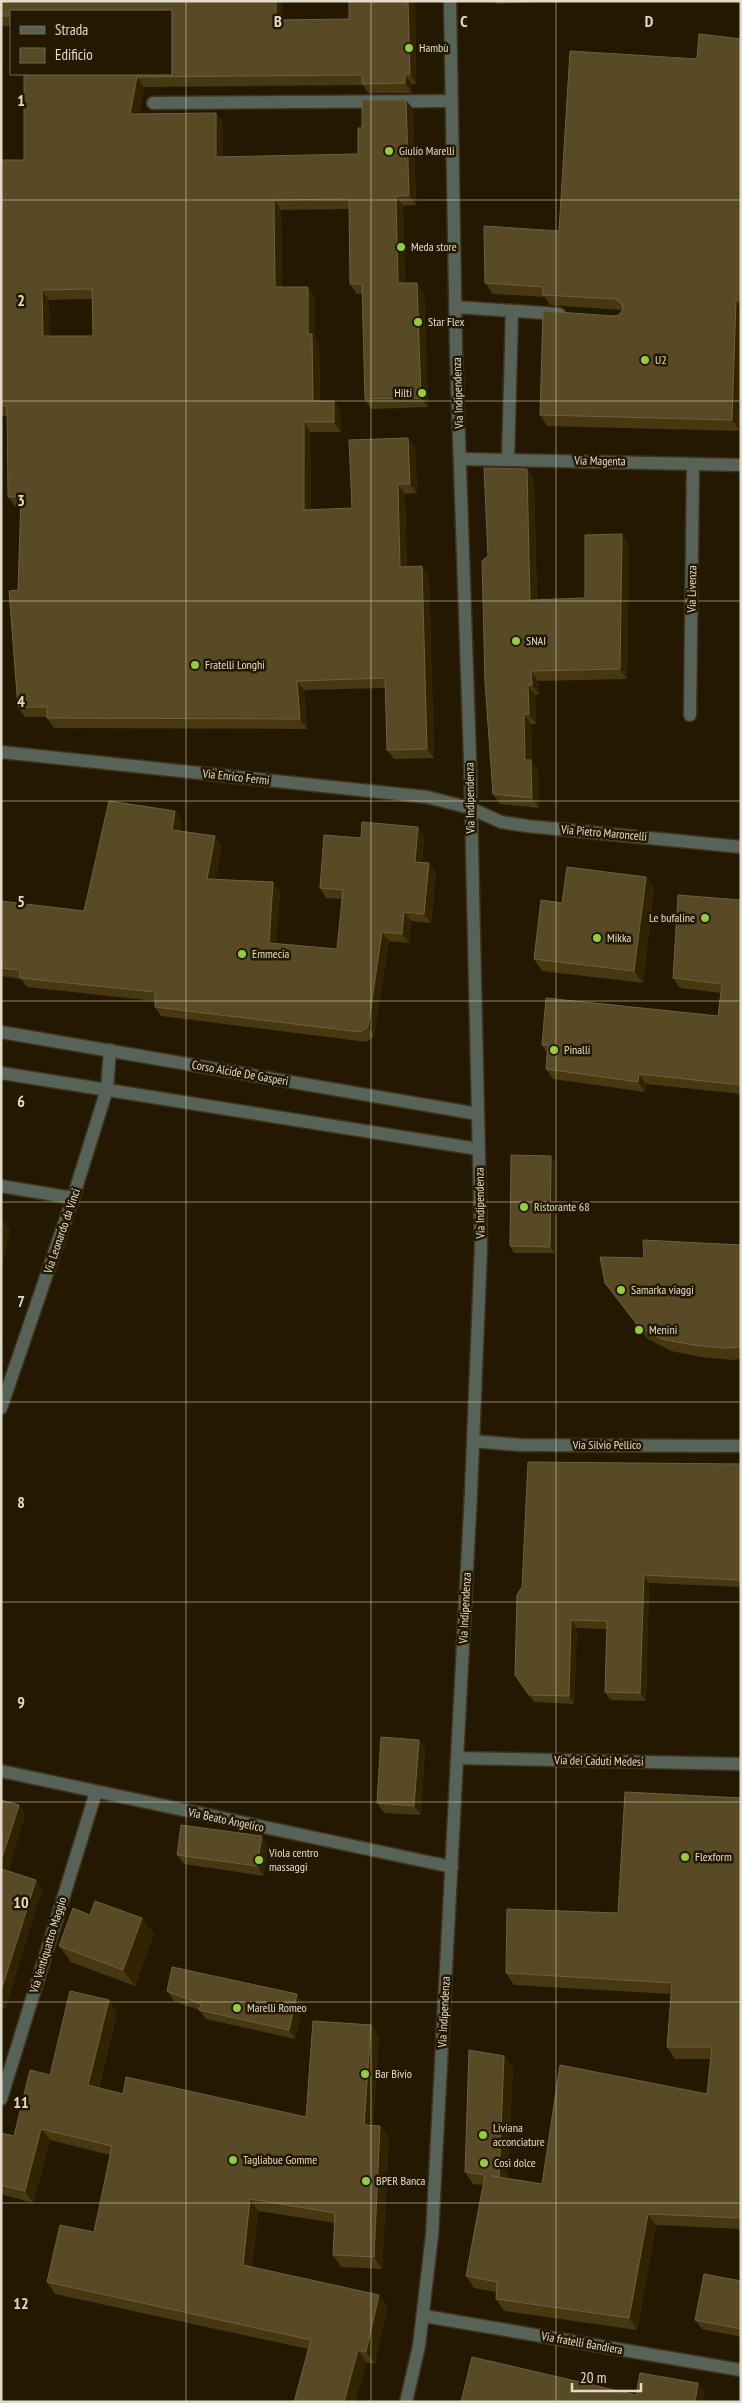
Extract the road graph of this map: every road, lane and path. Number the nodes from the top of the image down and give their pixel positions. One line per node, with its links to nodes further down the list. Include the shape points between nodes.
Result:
1 (450, 1): 2 (street, Via Indipendenza)
2 (451, 101): 3 (street); 4 (street, Via Indipendenza)
3 (153, 103)
4 (456, 307): 5 (street); 7 (street, Via Indipendenza)
5 (512, 311): 6 (street); 8 (street)
6 (572, 315)
7 (460, 459): 8 (street, Via Magenta); 13 (street, Via Indipendenza)
8 (508, 459): 9 (street, Via Magenta)
9 (694, 464): 10 (street, Via Magenta); 11 (street, Via Livenza)
10 (741, 465)
11 (690, 715)
12 (1, 752): 13 (street, Via Enrico Fermi, via 427,797)
13 (470, 808): 14 (street, Via Pietro Maroncelli, via 501,822 527,826); 19 (street, Via Indipendenza)
14 (741, 847)
15 (1, 1032): 16 (street, Corso Alcide De Gasperi)
16 (110, 1050): 18 (street, Via Leonardo da Vinci); 19 (street, Corso Alcide De Gasperi)
17 (1, 1073): 18 (street)
18 (107, 1089): 20 (street); 22 (street, Via Leonardo da Vinci)
19 (478, 1114): 20 (street, Via Indipendenza)
20 (478, 1149): 24 (street, Via Indipendenza, via 480,1274)
21 (1, 1186): 22 (street)
22 (73, 1198): 23 (street, Via Leonardo da Vinci)
23 (1, 1408)
24 (473, 1441): 25 (street, Via Silvio Pellico, via 520,1445); 26 (street, Via Indipendenza)
25 (741, 1446)
26 (458, 1758): 27 (street, Via dei Caduti Medesi); 30 (street, Via Indipendenza)
27 (741, 1764)
28 (1, 1771): 29 (street, Via Beato Angelico)
29 (96, 1792): 30 (street, Via Beato Angelico); 31 (street, Via Ventiquattro Maggio)
30 (452, 1867): 32 (street, Via Indipendenza, via 432,2236)
31 (1, 2099)
32 (424, 2316): 33 (street, Via fratelli Bandiera); 34 (street, Via Indipendenza)
33 (741, 2370)
34 (406, 2402)

